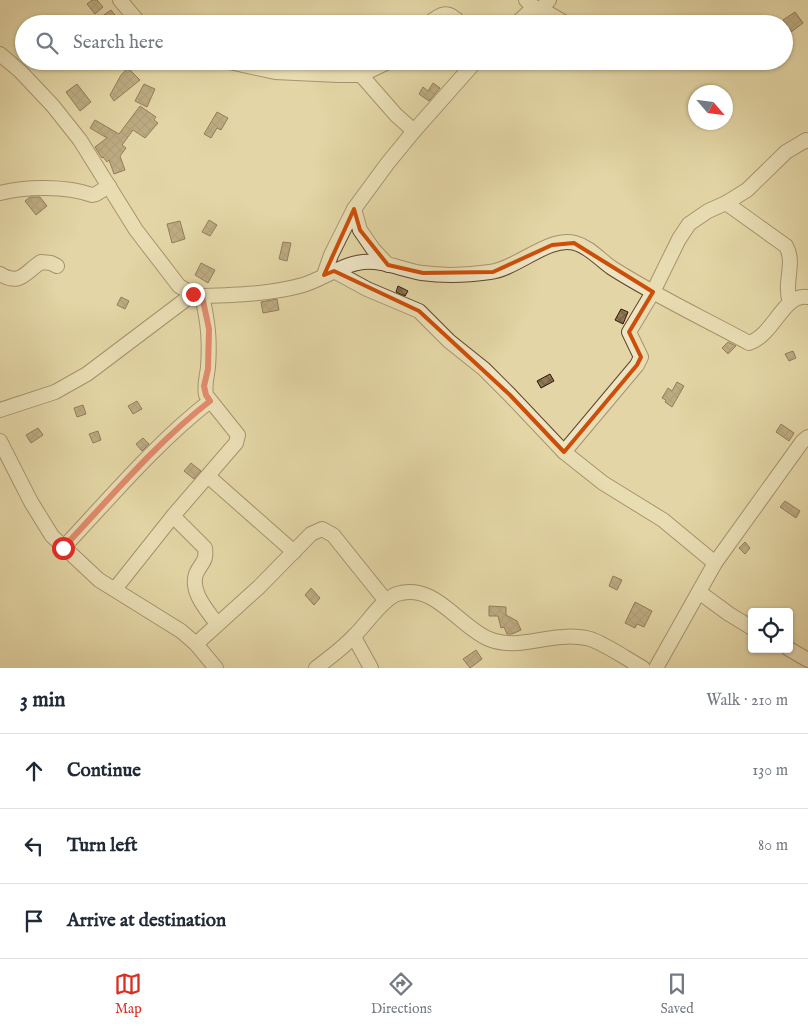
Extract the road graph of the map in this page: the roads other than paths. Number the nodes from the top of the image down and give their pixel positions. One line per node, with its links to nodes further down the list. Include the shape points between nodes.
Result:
1 (120, 0): 3 (street)
2 (537, 4): 4 (street); 5 (street)
3 (132, 15)
4 (525, 15)
5 (554, 15)
6 (0, 54): 7 (street)
7 (15, 68)
8 (18, 70): 15 (street, via 80,140)
9 (265, 70): 12 (street)
10 (371, 70): 12 (street)
11 (468, 70): 13 (street)
12 (361, 75): 13 (street)
13 (414, 131): 18 (street)
14 (808, 141): 17 (street, via 786,152 747,190)
15 (109, 186): 16 (street, via 92,195 70,190 30,188); 24 (street, via 136,230 179,286)
16 (0, 193)
17 (726, 203): 23 (street, via 689,224); 26 (street, via 786,246 791,255 788,275)
18 (354, 209): 19 (street, via 360,230); 21 (street, via 331,255)
19 (388, 265): 21 (street, via 360,262); 23 (street, via 423,273 493,272 552,245 574,243 586,247 611,268)
20 (58, 266): 22 (street, via 40,262 20,279 14,280)
21 (329, 273): 24 (street, via 280,291); 31 (street, via 419,311 449,342 510,394)
22 (0, 274)
23 (653, 292): 26 (street, via 749,343 758,340); 31 (street, via 629,332 640,357 637,365)
24 (197, 295): 27 (street, via 209,329 204,386); 28 (street, via 86,374 55,392)
25 (808, 297): 26 (street, via 798,297)
26 (790, 302)
27 (210, 401): 32 (street, via 238,435 236,444); 34 (street, via 140,466)
28 (0, 410)
29 (808, 436): 36 (street)
30 (0, 441): 34 (street, via 31,502)
31 (564, 452): 36 (street, via 603,483 663,520)
32 (209, 477): 33 (street); 35 (street)
33 (173, 516): 37 (street); 40 (street, via 205,548 205,561 196,574 195,587)
34 (63, 548): 37 (street, via 99,580)
35 (294, 552): 39 (street, via 311,534 322,529 333,535); 40 (street)
36 (715, 562): 38 (street)
37 (115, 589): 43 (street)
38 (699, 592): 41 (street); 50 (street)
39 (386, 601): 42 (street); 49 (street, via 395,594 415,592 430,597 489,639 515,644 564,636 592,640)
40 (217, 624): 43 (street)
41 (748, 626)
42 (354, 637): 47 (street); 48 (street)
43 (196, 644): 46 (street)
44 (793, 651): 45 (street)
45 (808, 660)
46 (216, 668)
47 (316, 668)
48 (371, 668)
49 (643, 668)
50 (656, 668)

